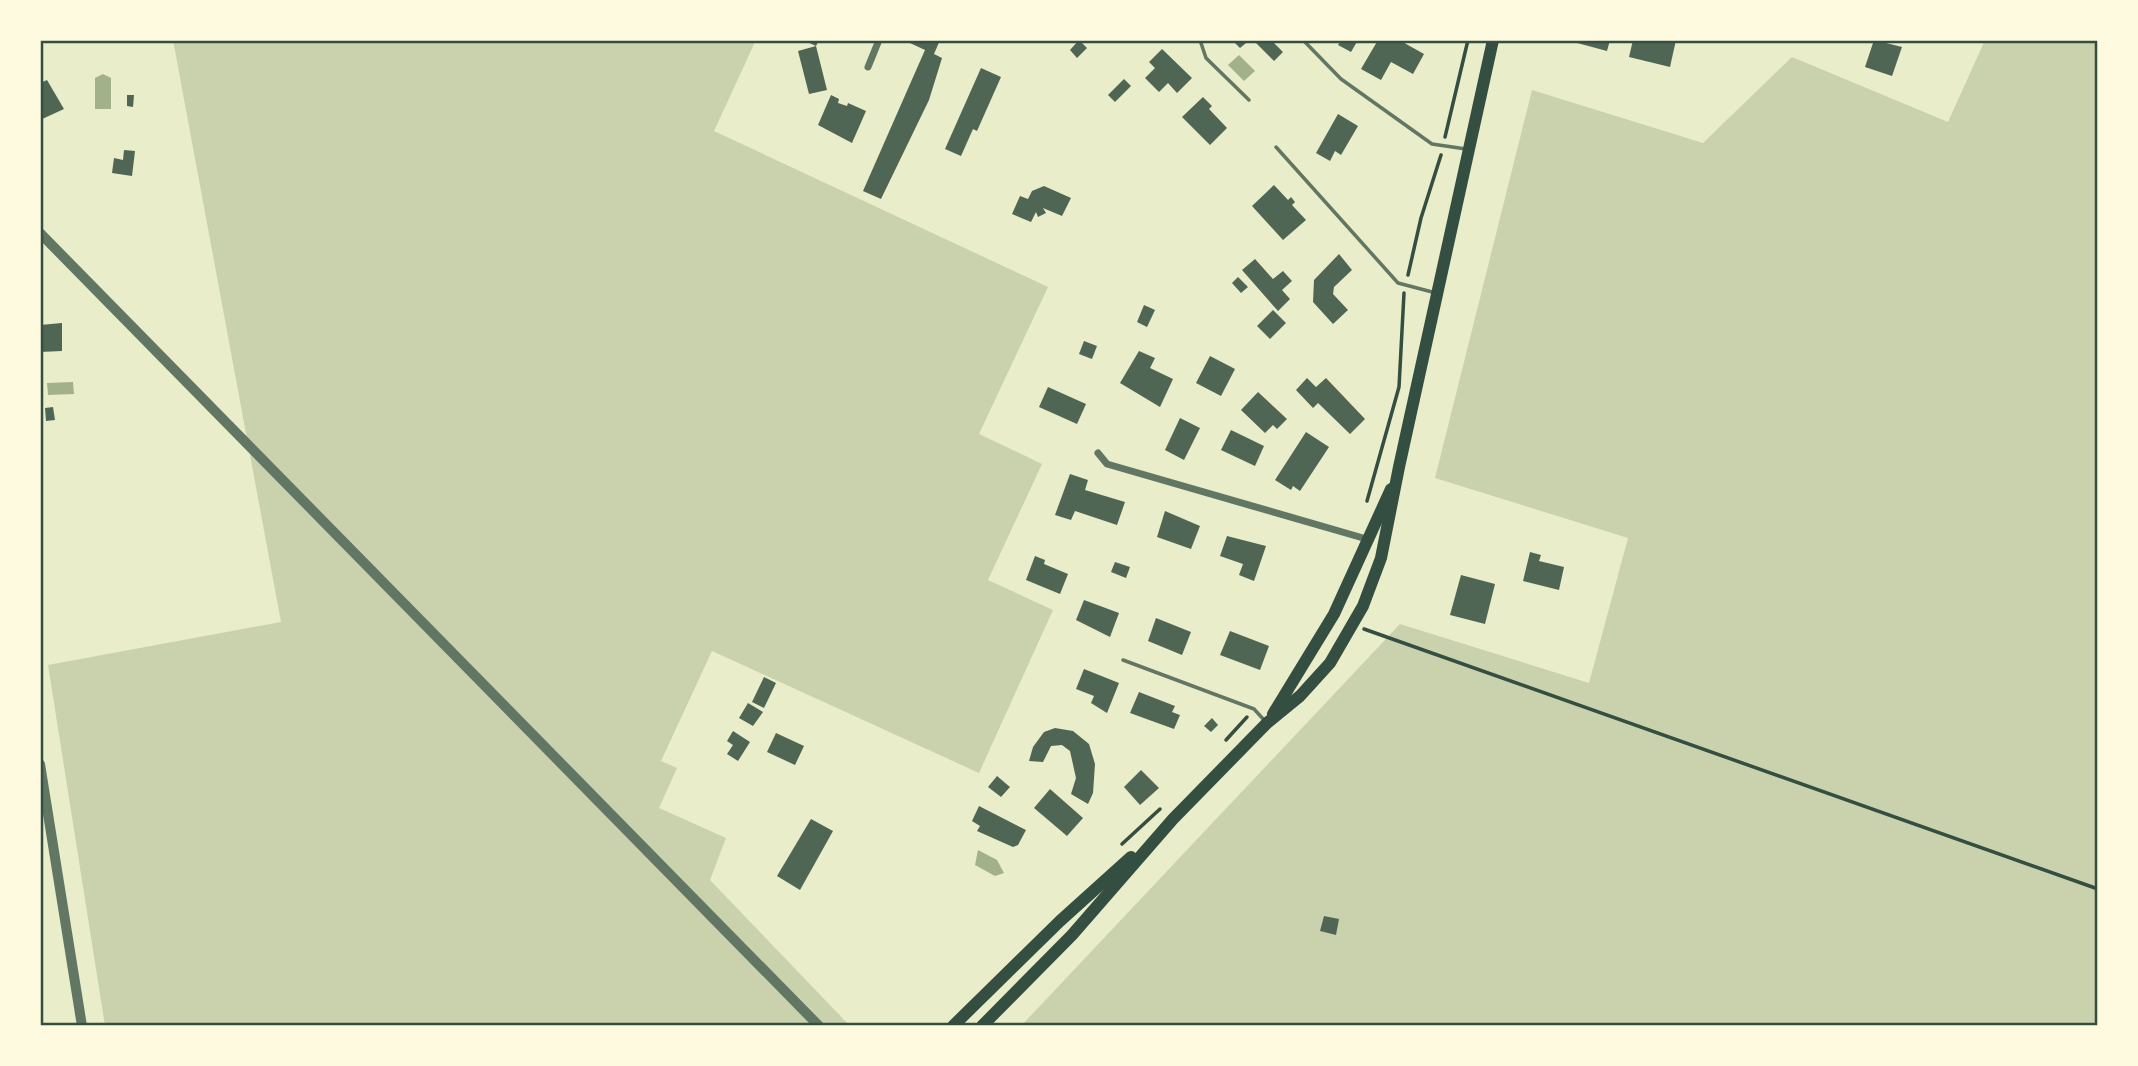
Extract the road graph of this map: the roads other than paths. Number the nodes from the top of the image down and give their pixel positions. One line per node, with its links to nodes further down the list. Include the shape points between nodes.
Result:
1 (879, 40): 5 (street)
2 (1200, 40): 6 (lane, via 1206,58)
3 (1303, 40): 8 (lane, via 1341,79 1432,144)
4 (1493, 40): 8 (main road)
5 (868, 67)
6 (1249, 100)
7 (1276, 147): 10 (lane, via 1398,284)
8 (1468, 150): 10 (main road)
9 (40, 233): 19 (street)
10 (1439, 294): 12 (main road)
11 (1098, 453): 13 (street, via 1107,464)
12 (1399, 467): 13 (main road); 15 (main road, via 1381,558 1354,624 1316,680)
13 (1370, 540): 15 (main road, via 1334,614)
14 (1123, 660): 15 (lane, via 1254,709)
15 (1267, 723): 17 (main road)
16 (40, 765): 18 (street)
17 (1173, 819): 20 (main road); 21 (main road, via 1072,935)
18 (82, 1026)
19 (819, 1026)
20 (953, 1026)
21 (982, 1026)

